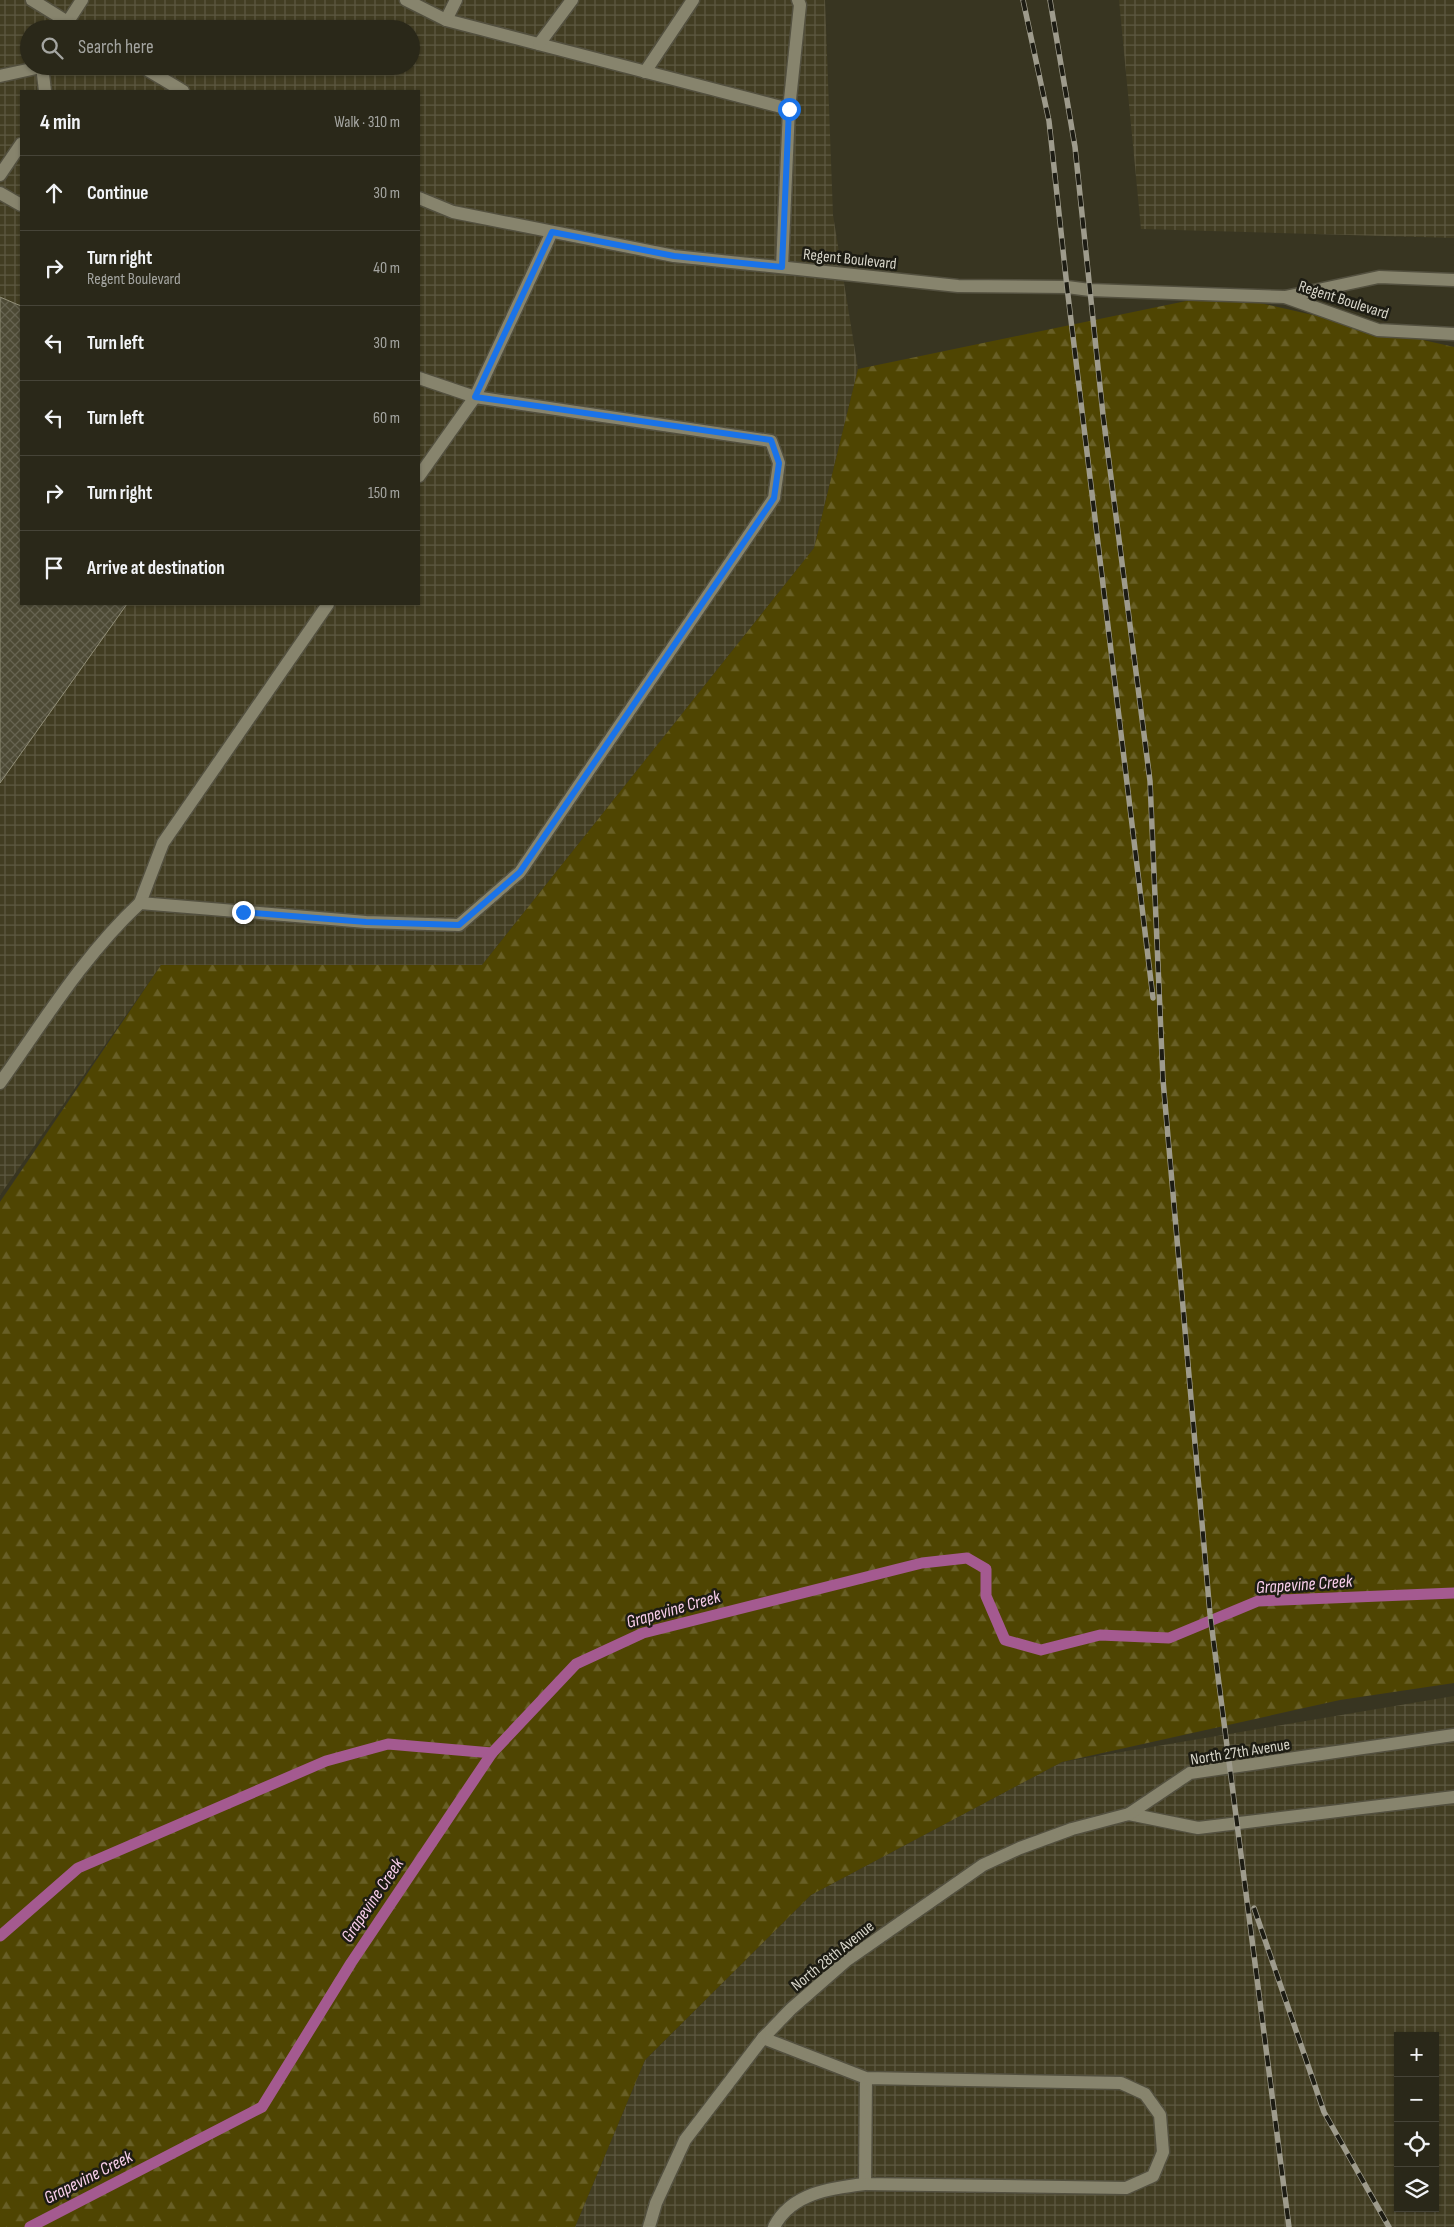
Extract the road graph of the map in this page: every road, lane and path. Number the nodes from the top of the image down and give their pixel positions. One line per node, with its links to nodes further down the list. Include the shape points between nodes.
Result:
1 (32, 0): 8 (street)
2 (82, 0): 9 (street)
3 (406, 0): 10 (street)
4 (456, 0): 10 (street)
5 (572, 0): 11 (street)
6 (693, 0): 13 (street)
7 (798, 0): 19 (street)
8 (58, 20)
9 (68, 20)
10 (446, 20): 11 (street)
11 (539, 44): 13 (street)
12 (20, 71): 16 (street)
13 (645, 72): 19 (street)
14 (43, 75): 17 (street)
15 (156, 75): 18 (street)
16 (0, 76)
17 (45, 90)
18 (180, 90)
19 (789, 109): 26 (street)
20 (20, 145): 21 (street)
21 (0, 175)
22 (0, 193): 24 (street)
23 (420, 198): 25 (street, Regent Boulevard, via 453,212)
24 (20, 204)
25 (552, 232): 26 (street, Regent Boulevard, via 674,256); 31 (street)
26 (782, 267): 28 (street, Regent Boulevard, via 958,286 1067,287)
27 (1454, 280): 28 (street, Regent Boulevard, via 1380,277)
28 (1284, 297): 29 (street, Regent Boulevard, via 1378,330)
29 (1454, 334)
30 (420, 378): 31 (street)
31 (475, 397): 32 (street); 34 (street, via 771,440 779,463 774,498 520,872 459,925 366,922)
32 (420, 475)
33 (327, 605): 34 (street, via 163,843)
34 (140, 903): 35 (street, via 112,929 80,970)
35 (0, 1083)
36 (1454, 1735): 38 (street, North 27th Avenue, via 1190,1773)
37 (1454, 1797): 38 (street, via 1198,1828)
38 (1129, 1814): 39 (street, North 28th Avenue, via 1072,1829 983,1865 848,1960)
39 (763, 2038): 40 (street); 42 (street, North 28th Avenue, via 685,2140 656,2203)
40 (866, 2078): 41 (street); 41 (street, via 1121,2083 1146,2094 1160,2115 1163,2152 1152,2176 1126,2188)
41 (865, 2184): 43 (street, via 809,2194 779,2217)
42 (649, 2227)
43 (774, 2227)

